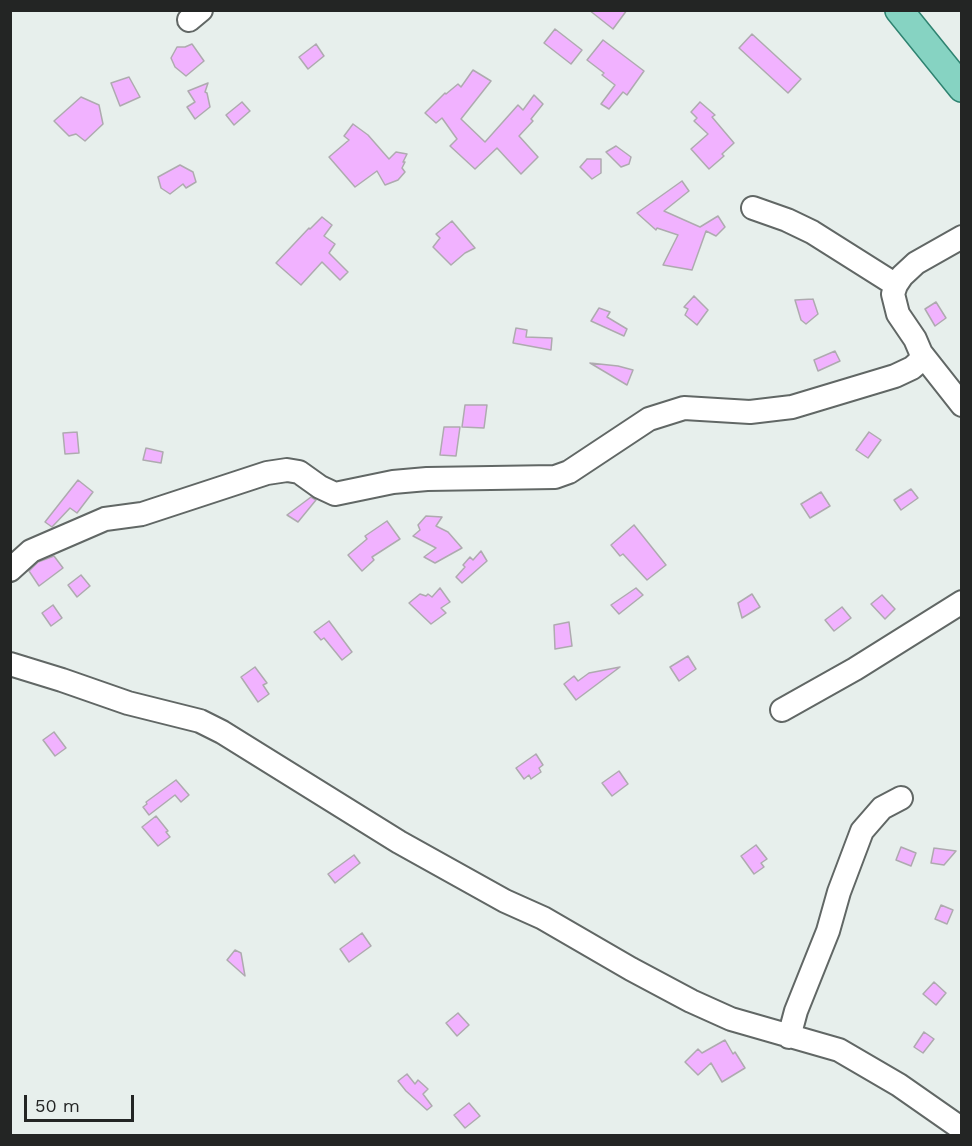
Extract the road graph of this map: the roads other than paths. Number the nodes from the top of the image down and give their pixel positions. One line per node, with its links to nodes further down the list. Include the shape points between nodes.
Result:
1 (899, 10): 2 (main road)
2 (962, 88)
3 (753, 208): 5 (street, via 812,232)
4 (962, 237): 5 (street, via 916,263)
5 (896, 285): 6 (street, via 893,294 898,314)
6 (921, 353): 7 (street); 8 (street, via 920,361 895,376 792,407 750,411 684,408 648,419 561,476 427,479 334,494 299,472 267,473 142,514 105,519 31,551)
7 (962, 405)
8 (10, 570)
9 (962, 602): 11 (street)
10 (10, 664): 13 (street, via 222,732 399,842 691,1001 731,1019)
11 (782, 710)
12 (901, 798): 13 (street, via 882,808 862,831)
13 (789, 1036): 14 (street, via 839,1050 899,1084)
14 (959, 1130)

